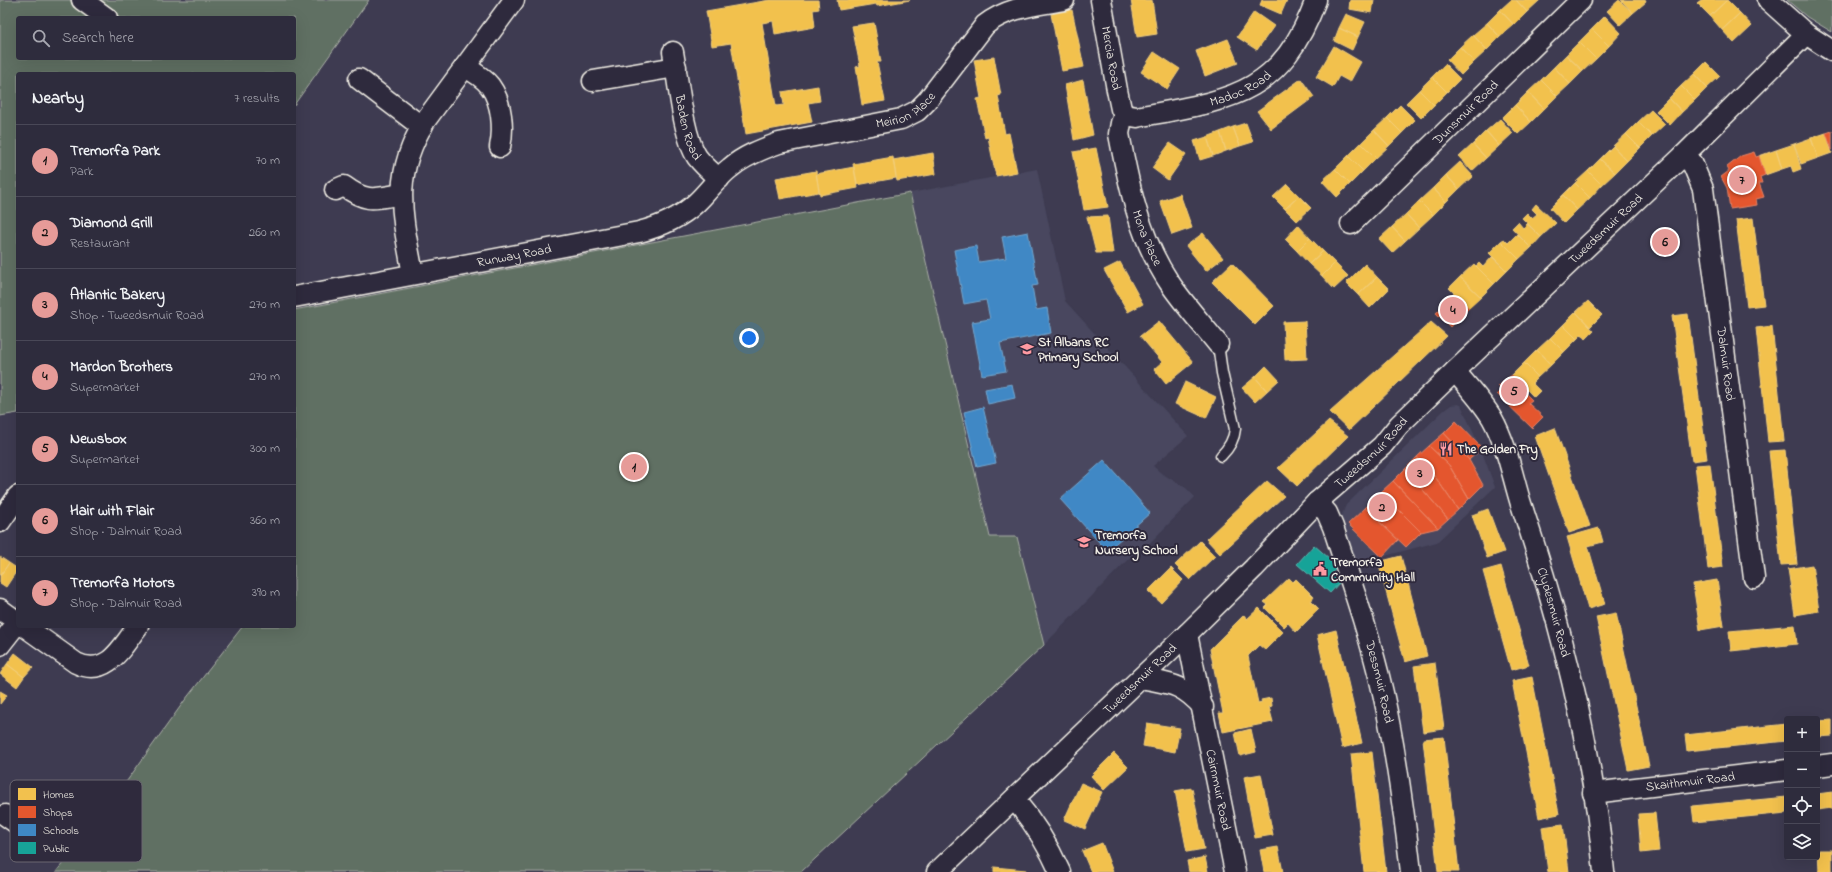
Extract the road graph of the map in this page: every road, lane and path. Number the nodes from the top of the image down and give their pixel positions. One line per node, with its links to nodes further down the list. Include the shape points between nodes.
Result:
1 (82, 0): 8 (street)
2 (514, 0): 11 (street)
3 (1064, 0): 18 (street, Meirion Place, via 1018,9 994,18 932,95 901,120 779,143 748,156 730,167)
4 (1102, 0): 14 (street, Mercia Road, via 1121,109)
5 (1316, 0): 14 (street, Madoc Road, via 1300,37 1285,59 1271,73 1253,85 1216,102 1137,117)
6 (1581, 0): 21 (street, Dunsmuir Road)
7 (1768, 0): 9 (street)
8 (107, 11)
9 (1806, 34): 10 (street); 17 (street, Tweedsmuir Road)
10 (1832, 51)
11 (465, 67): 15 (street); 16 (street, via 490,86 496,96 503,133)
12 (359, 79): 15 (street)
13 (594, 81): 18 (street, Baden Road, via 675,60 690,142 697,156)
14 (1125, 115): 24 (street, Mona Place, via 1119,134 1135,211 1143,233 1169,282)
15 (422, 127): 20 (street, via 405,165)
16 (500, 147)
17 (1684, 154): 25 (street, Tweedsmuir Road); 30 (street, Dalmuir Road, via 1693,165 1702,189)
18 (719, 178): 22 (street, Runway Road, via 695,204 654,228)
19 (335, 190): 20 (street, via 344,186 366,199)
20 (401, 194): 22 (street)
21 (1351, 224)
22 (413, 274): 23 (street, Runway Road)
23 (296, 297)
24 (1218, 344): 26 (lane, via 1234,429 1229,448)
25 (1455, 371): 28 (street, Tweedsmuir Road, via 1399,425 1382,446); 43 (street, Clydesmuir Road, via 1493,420 1509,461 1536,548 1562,648)
26 (1221, 456)
27 (16, 499): 29 (street)
28 (1317, 502): 36 (street, Tweedsmuir Road); 48 (street, Dessmuir Road, via 1327,513 1333,527 1372,648 1383,693)
29 (0, 522)
30 (1754, 578)
31 (0, 609): 32 (street)
32 (16, 621)
33 (16, 625): 37 (street)
34 (27, 628): 35 (street, via 76,663 92,667 106,664 112,659)
35 (136, 628)
36 (1187, 634): 38 (street, Tweedsmuir Road); 39 (street, Cairnmuir Road)
37 (0, 645)
38 (1141, 678): 39 (street, via 1184,688); 44 (street, Tweedsmuir Road)
39 (1203, 707): 47 (street, Cairnmuir Road)
40 (1832, 764): 41 (street)
41 (1820, 766)
42 (1784, 770): 43 (street, Skaithmuir Road)
43 (1593, 793): 49 (street, Clydesmuir Road)
44 (1014, 799): 45 (street, Tweedsmuir Road); 46 (street, via 1043,838)
45 (938, 872)
46 (1060, 872)
47 (1235, 872)
48 (1411, 872)
49 (1604, 872)

